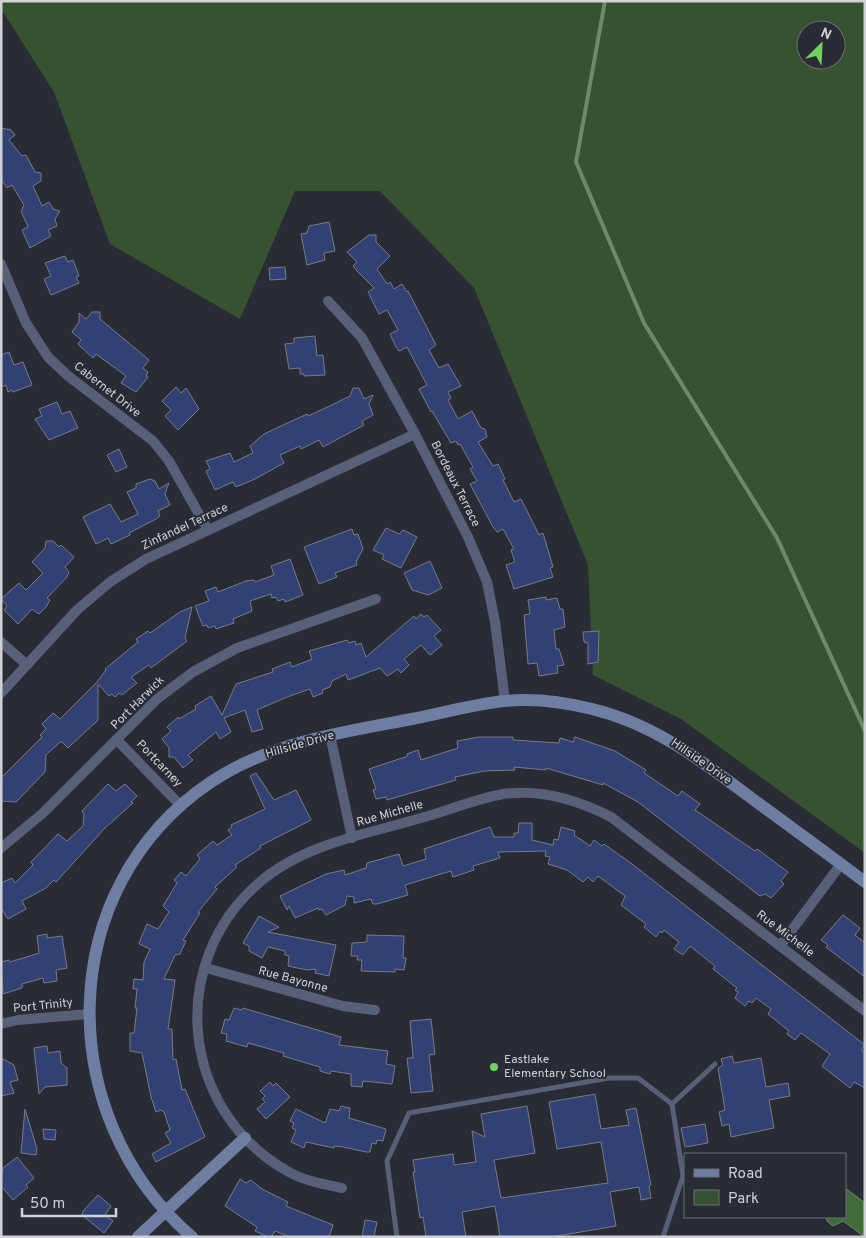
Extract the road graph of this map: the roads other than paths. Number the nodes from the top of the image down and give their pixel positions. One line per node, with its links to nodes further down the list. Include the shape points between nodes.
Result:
1 (1, 264): 4 (street, Cabernet Drive, via 26,323 48,357 153,441 169,461)
2 (328, 301): 3 (street, Bordeaux Terrace, via 362,338)
3 (415, 434): 4 (street, Zinfandel Terrace); 9 (street, Bordeaux Terrace, via 464,529 487,582)
4 (208, 530): 7 (street, Zinfandel Terrace, via 146,559 110,582 77,610)
5 (376, 599): 11 (street, Port Harwick, via 237,648 207,663 157,700)
6 (1, 642): 7 (street)
7 (27, 665): 8 (street, Zinfandel Terrace)
8 (1, 693)
9 (505, 701): 10 (street, Hillside Drive); 15 (street, Hillside Drive, via 584,707 612,714 650,730 684,748)
10 (330, 735): 12 (street, Hillside Drive, via 244,763 210,783); 13 (street)
11 (118, 741): 12 (street, Portcarney); 14 (street, Port Harwick, via 38,818)
12 (181, 806): 21 (street, Hillside Drive, via 144,847 113,900 94,960)
13 (352, 838): 17 (street, Rue Michelle, via 502,794 532,794 579,802 611,817); 18 (street, Rue Michelle, via 318,848 261,881 226,921)
14 (1, 848)
15 (841, 864): 16 (street, Hillside Drive); 17 (street)
16 (865, 882)
17 (780, 946): 20 (street, Rue Michelle)
18 (206, 968): 19 (street, Rue Bayonne, via 343,1006); 25 (street, Rue Michelle, via 196,1008 202,1061 221,1107)
19 (375, 1010)
20 (865, 1011)
21 (89, 1014): 22 (street, Port Trinity); 27 (street, Hillside Drive, via 96,1079 108,1120 135,1172)
22 (1, 1024)
23 (715, 1064): 24 (lane)
24 (672, 1104): 30 (lane, via 638,1078 610,1078 409,1114 387,1160); 31 (lane, via 683,1176)
25 (245, 1138): 26 (street, Rue Michelle, via 288,1172 305,1180); 27 (street)
26 (342, 1188)
27 (166, 1212): 28 (street); 29 (street, Hillside Drive)
28 (138, 1237)
29 (192, 1237)
30 (397, 1237)
31 (663, 1237)

